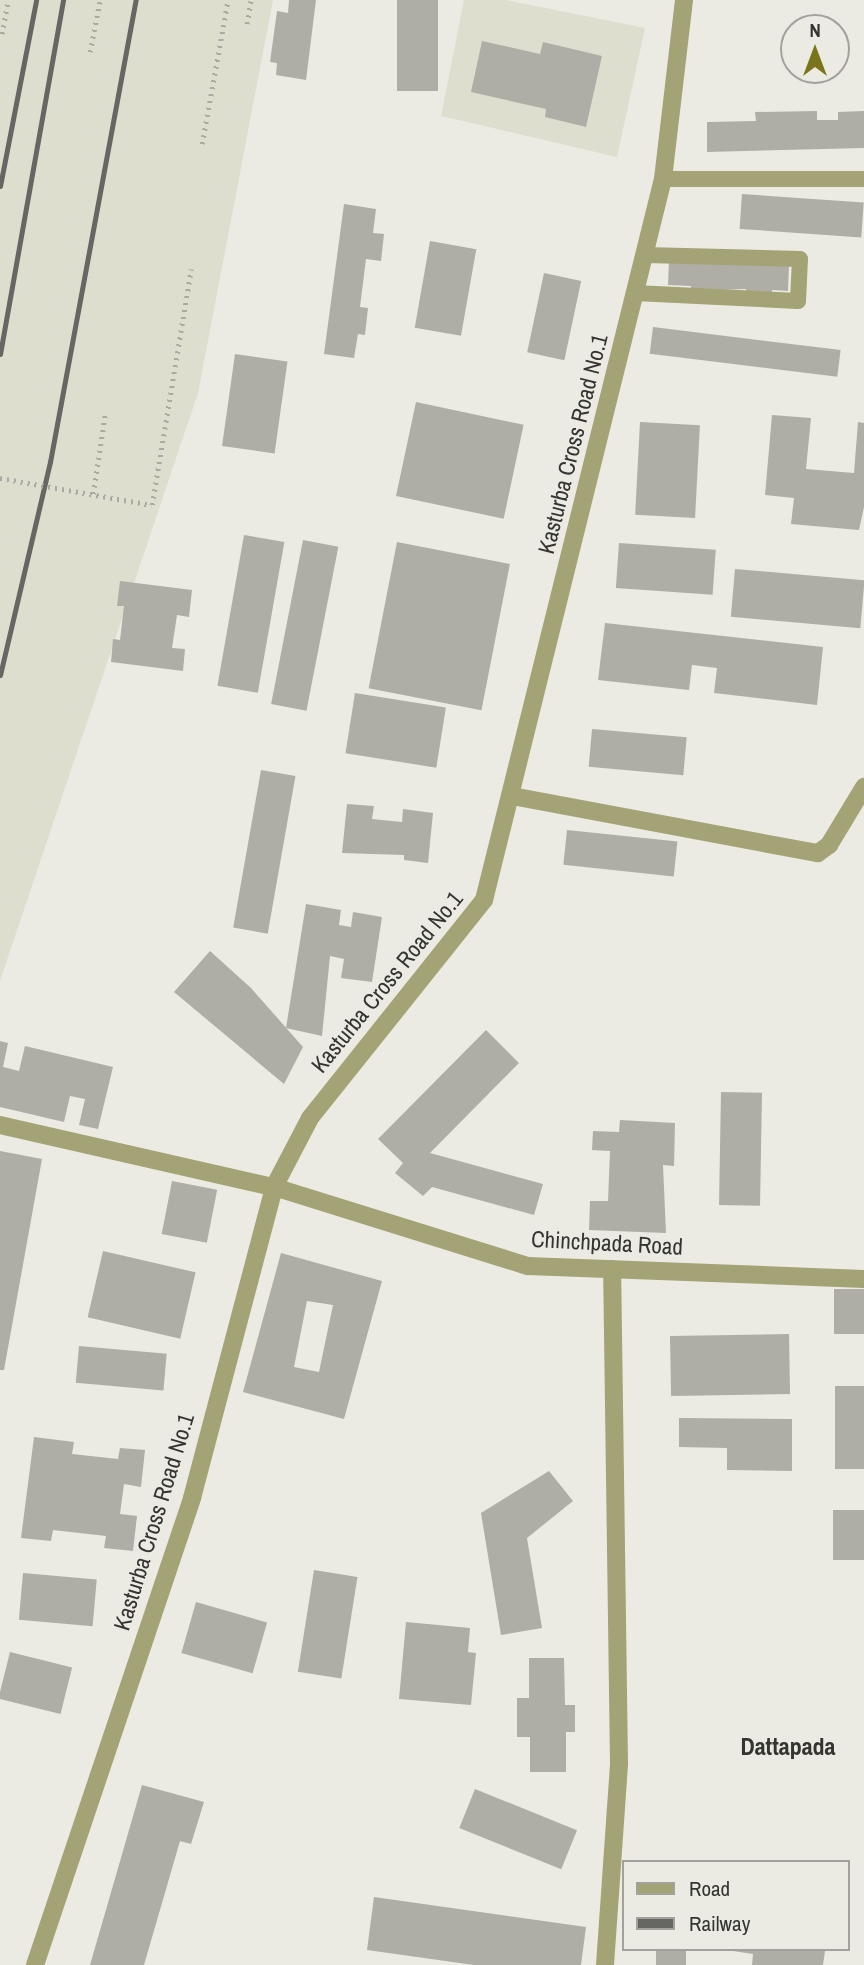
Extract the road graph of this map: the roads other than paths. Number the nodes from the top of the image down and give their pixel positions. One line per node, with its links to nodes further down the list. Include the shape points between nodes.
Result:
1 (684, 0): 2 (street, Kasturba Cross Road No.1)
2 (663, 179): 3 (lane); 4 (street, Kasturba Cross Road No.1)
3 (864, 179)
4 (645, 255): 5 (street, Kasturba Cross Road No.1); 5 (lane, via 800,260 798,301)
5 (635, 293): 7 (street, Kasturba Cross Road No.1)
6 (864, 787): 7 (street, via 829,845 818,853)
7 (512, 796): 9 (street, Kasturba Cross Road No.1, via 484,900 310,1118)
8 (0, 1125): 9 (street, Chinchpada Road)
9 (274, 1187): 10 (street, Chinchpada Road, via 528,1266); 12 (street, Kasturba Cross Road No.1, via 192,1498)
10 (612, 1269): 11 (street, Chinchpada Road); 13 (street, via 619,1763)
11 (864, 1279)
12 (35, 1965)
13 (605, 1965)

